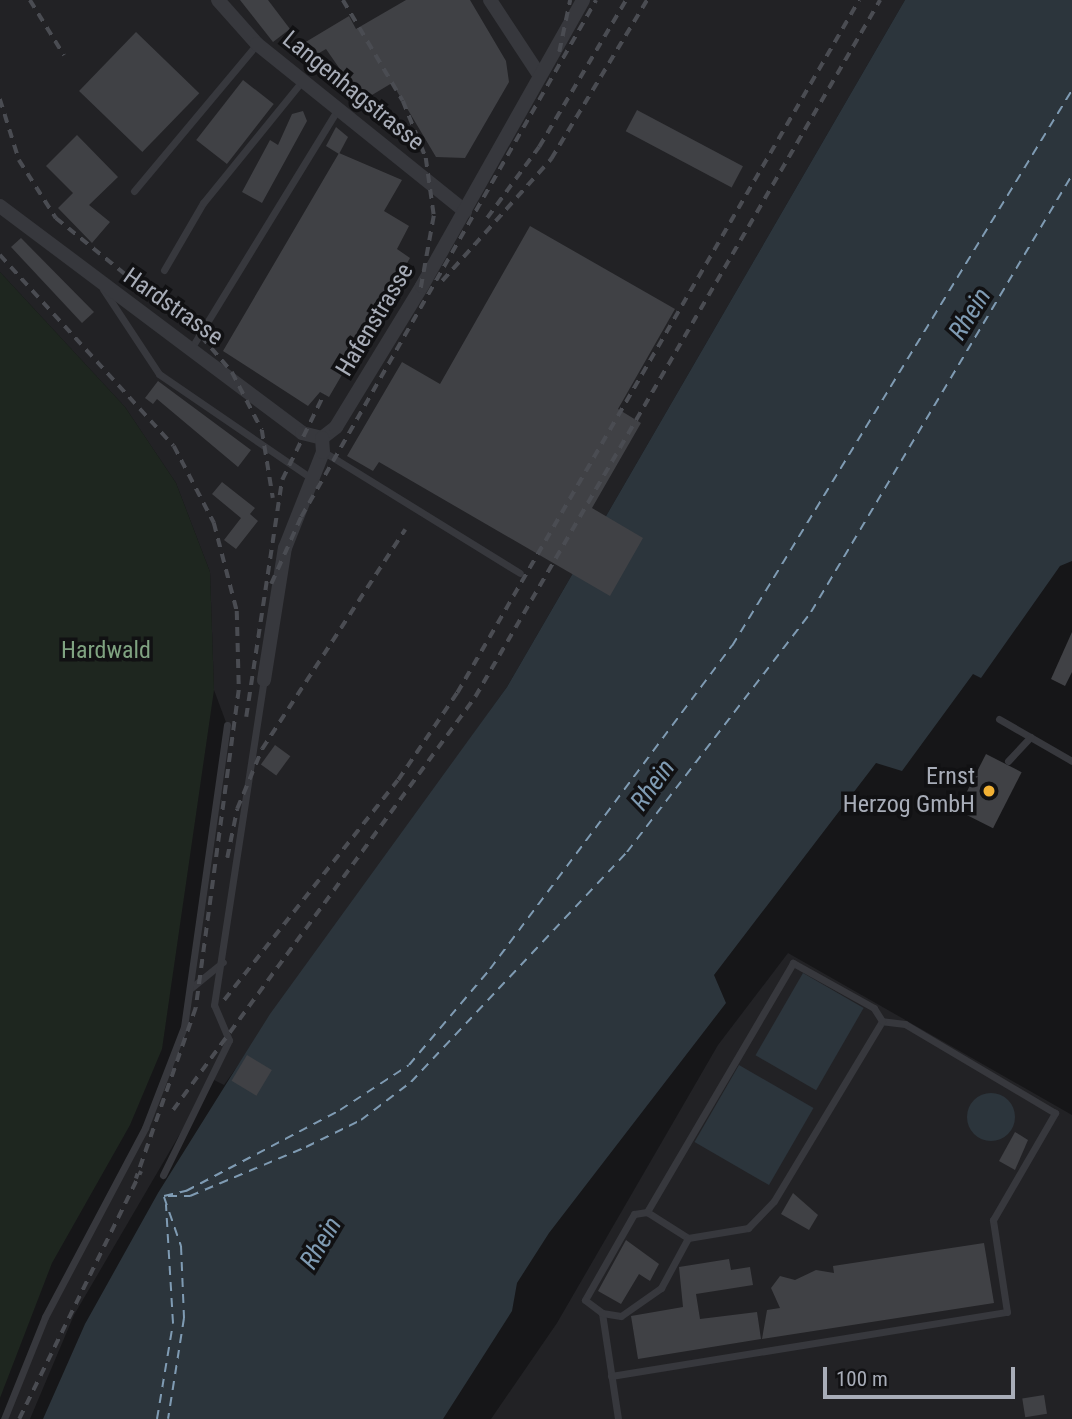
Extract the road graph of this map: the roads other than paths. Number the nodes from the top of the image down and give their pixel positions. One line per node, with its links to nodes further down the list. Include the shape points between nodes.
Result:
1 (218, 0): 4 (street, Langenhagstrasse)
2 (490, 0): 5 (street)
3 (583, 0): 5 (street, Hafenstrasse)
4 (257, 44): 6 (street, Langenhagstrasse); 8 (lane)
5 (538, 73): 10 (street, Hafenstrasse)
6 (303, 80): 7 (street, Langenhagstrasse); 11 (lane, via 203,203)
7 (338, 108): 10 (street, Langenhagstrasse); 13 (lane)
8 (134, 191)
9 (0, 206): 12 (street, Hardstrasse)
10 (465, 211): 14 (street, Hafenstrasse)
11 (163, 270)
12 (99, 282): 13 (street, Hardstrasse); 15 (lane, via 159,374)
13 (192, 347): 14 (street, Hardstrasse)
14 (323, 445): 15 (street, Hafenstrasse); 16 (lane)
15 (311, 478): 17 (street, Hafenstrasse, via 285,548)
16 (520, 573)
17 (264, 680): 23 (lane)
18 (999, 719): 20 (lane)
19 (228, 724): 24 (lane)
20 (1030, 737): 21 (lane); 22 (lane)
21 (1008, 761)
22 (1072, 761)
23 (223, 962): 24 (lane); 26 (lane, via 214,1005 229,1040)
24 (190, 988): 31 (lane, via 168,1077 45,1317)
25 (882, 1021): 27 (lane, via 874,1008 793,963); 28 (lane, via 774,1201 748,1228); 30 (lane, via 905,1024 1055,1113 993,1220 1007,1312)
26 (163, 1175)
27 (647, 1212): 28 (lane); 29 (lane, via 635,1214 585,1300)
28 (688, 1238): 29 (lane, via 662,1288 621,1316)
29 (602, 1313): 30 (lane)
30 (611, 1376): 32 (lane)
31 (4, 1419)
32 (618, 1419)

